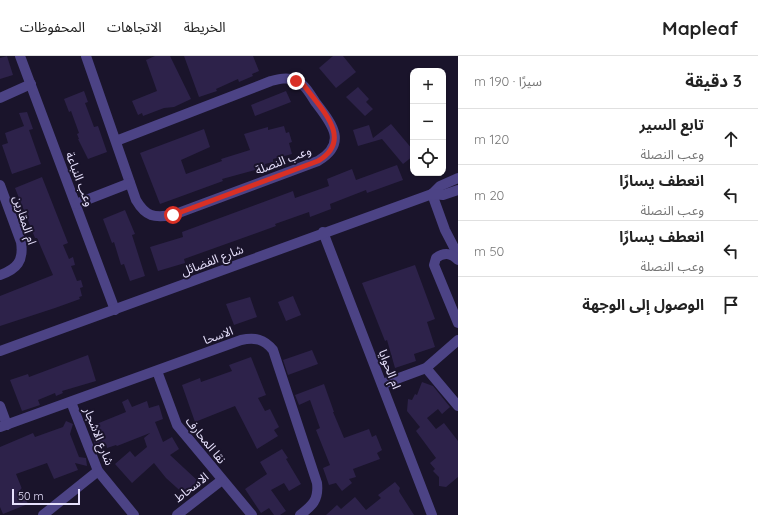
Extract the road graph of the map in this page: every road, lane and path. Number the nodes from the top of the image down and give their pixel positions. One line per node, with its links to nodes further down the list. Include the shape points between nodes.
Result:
1 (20, 56): 3 (street, وعب النباعة)
2 (86, 56): 5 (street, وعب النصلة)
3 (31, 84): 4 (street); 11 (street, وعب النباعة)
4 (0, 98)
5 (116, 141): 7 (street, وعب النصلة); 7 (street, وعب النصلة, via 271,81 288,78 303,84 334,129 333,148 327,156 318,161 173,215 150,216 142,209)
6 (458, 178): 10 (street, شارع الفضائل, via 440,186)
7 (130, 183): 11 (street)
8 (0, 185): 15 (street, ام المقارين, via 23,252 17,266)
9 (458, 190): 10 (street, شارع الفضائل, via 443,195)
10 (432, 194): 12 (street, شارع الفضائل); 13 (street, via 445,230)
11 (76, 204): 16 (street, وعب النباعة)
12 (323, 232): 16 (street, شارع الفضائل); 22 (street, ام الحوايا)
13 (458, 255)
14 (458, 260): 17 (street, via 444,254 436,258 434,265)
15 (0, 275)
16 (115, 310): 19 (street, شارع الفضائل)
17 (458, 323)
18 (458, 340): 20 (street)
19 (0, 350)
20 (426, 368): 22 (street); 25 (street)
21 (157, 371): 23 (street, الاسحا); 28 (street, نقا المحارف, via 177,425); 33 (street, الاسحا, via 241,340 251,338 268,344 273,350 317,483 316,500)
22 (383, 384): 34 (street, ام الحوايا)
23 (71, 402): 26 (street, الاسحا); 27 (street, شارع الاشجار)
24 (0, 406): 26 (street)
25 (458, 406)
26 (4, 426)
27 (98, 471): 29 (street); 30 (street, شارع الاشجار)
28 (222, 480): 31 (street, الاسحاط); 32 (street, نقا المحارف)
29 (43, 515)
30 (134, 515)
31 (177, 515)
32 (252, 515)
33 (300, 515)
34 (432, 515)

